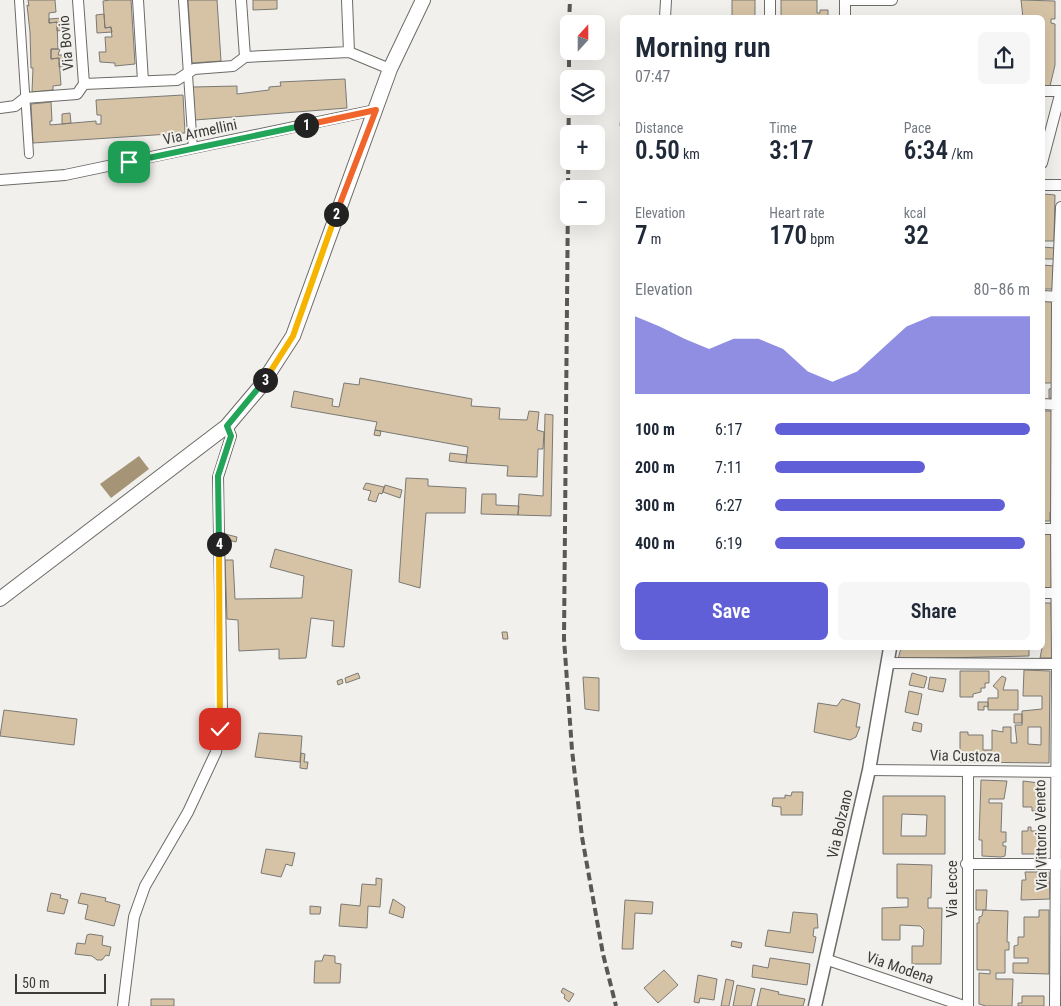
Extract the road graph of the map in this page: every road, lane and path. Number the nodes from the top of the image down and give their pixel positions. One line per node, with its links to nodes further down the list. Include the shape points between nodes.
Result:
1 (19, 0): 23 (street)
2 (78, 0): 20 (street, Via Bovio)
3 (138, 0): 19 (street)
4 (183, 0): 18 (street)
5 (241, 0): 16 (street)
6 (347, 0): 15 (street)
7 (423, 0): 17 (main road)
8 (666, 0): 12 (street)
9 (770, 0): 13 (street)
10 (845, 0): 11 (street); 14 (street)
11 (892, 0)
12 (665, 15)
13 (770, 15)
14 (845, 15)
15 (349, 52): 16 (street); 17 (street)
16 (245, 57): 18 (street, via 233,66 194,69)
17 (390, 69): 25 (main road)
18 (187, 73): 19 (street, via 177,80); 26 (street)
19 (143, 81): 20 (street)
20 (84, 84): 23 (street, via 77,94)
21 (1045, 91): 22 (street)
22 (1061, 91): 27 (street)
23 (24, 98): 24 (street, via 15,106); 28 (street)
24 (0, 108)
25 (376, 110): 26 (street, Via Armellini); 37 (main road, via 293,336 260,387)
26 (193, 149): 29 (street, Via Armellini, via 64,175)
27 (1045, 152)
28 (29, 154)
29 (0, 180)
30 (1061, 185): 31 (street)
31 (1045, 186)
32 (1061, 207): 34 (street)
33 (1045, 296): 34 (street)
34 (1059, 297): 36 (street)
35 (1045, 404): 36 (street)
36 (1059, 405): 39 (street)
37 (227, 426): 42 (main road); 53 (street, via 231,436 218,476 222,710 216,752 188,812 145,886 134,917)
38 (1045, 529): 39 (street)
39 (1058, 529): 40 (street, Via Vittorio Veneto)
40 (1057, 593): 41 (street); 45 (street, Via Vittorio Veneto)
41 (1045, 594)
42 (0, 599)
43 (890, 650): 44 (street, Via Bolzano)
44 (887, 663): 45 (street); 46 (street, Via Bolzano)
45 (1059, 664): 48 (street, Via Vittorio Veneto)
46 (869, 770): 47 (street, Via Custoza); 51 (street, Via Bolzano)
47 (968, 772): 48 (street, Via Custoza); 49 (street, Via Lecce)
48 (1058, 772): 50 (street, Via Vittorio Veneto)
49 (966, 864): 50 (street); 55 (street, Via Lecce)
50 (1059, 864): 52 (street, Via Vittorio Veneto)
51 (825, 959): 54 (street, Via Bolzano); 55 (street, Via Modena)
52 (1059, 975): 56 (street, Via Vittorio Veneto)
53 (122, 1006)
54 (815, 1006)
55 (966, 1006)
56 (1055, 1006)

